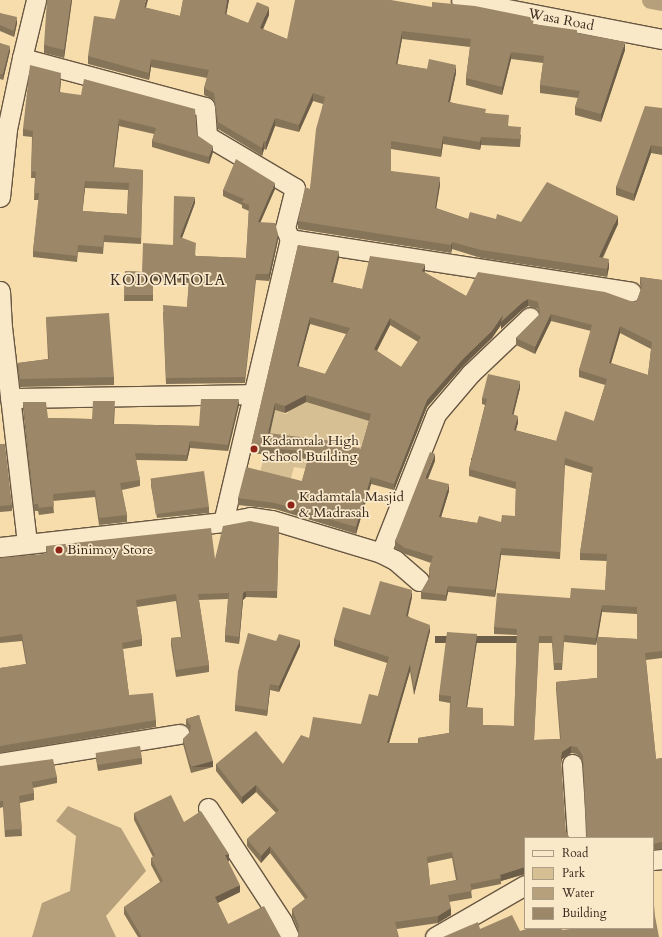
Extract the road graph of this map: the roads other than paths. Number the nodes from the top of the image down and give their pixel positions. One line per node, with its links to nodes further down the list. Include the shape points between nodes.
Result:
1 (36, 0): 4 (street)
2 (461, 0): 3 (street, Wasa Road)
3 (662, 39)
4 (22, 58): 5 (street, via 8,129); 6 (street, via 205,107 207,136 295,188 286,228)
5 (0, 197)
6 (290, 239): 8 (street); 10 (street)
7 (0, 291): 11 (street)
8 (631, 292)
9 (530, 317): 15 (street, via 472,373 436,414)
10 (252, 394): 11 (street); 12 (street)
11 (10, 398): 13 (street)
12 (223, 522): 13 (street); 15 (street, via 250,517 272,520)
13 (27, 543): 14 (street)
14 (0, 547)
15 (381, 553): 16 (street, via 395,560)
16 (419, 581)
17 (180, 734): 18 (street)
18 (0, 763)
19 (572, 764): 21 (street)
20 (208, 808): 23 (street, via 282,921)
21 (577, 837)
22 (524, 886): 24 (street)
23 (289, 937)
24 (435, 937)

